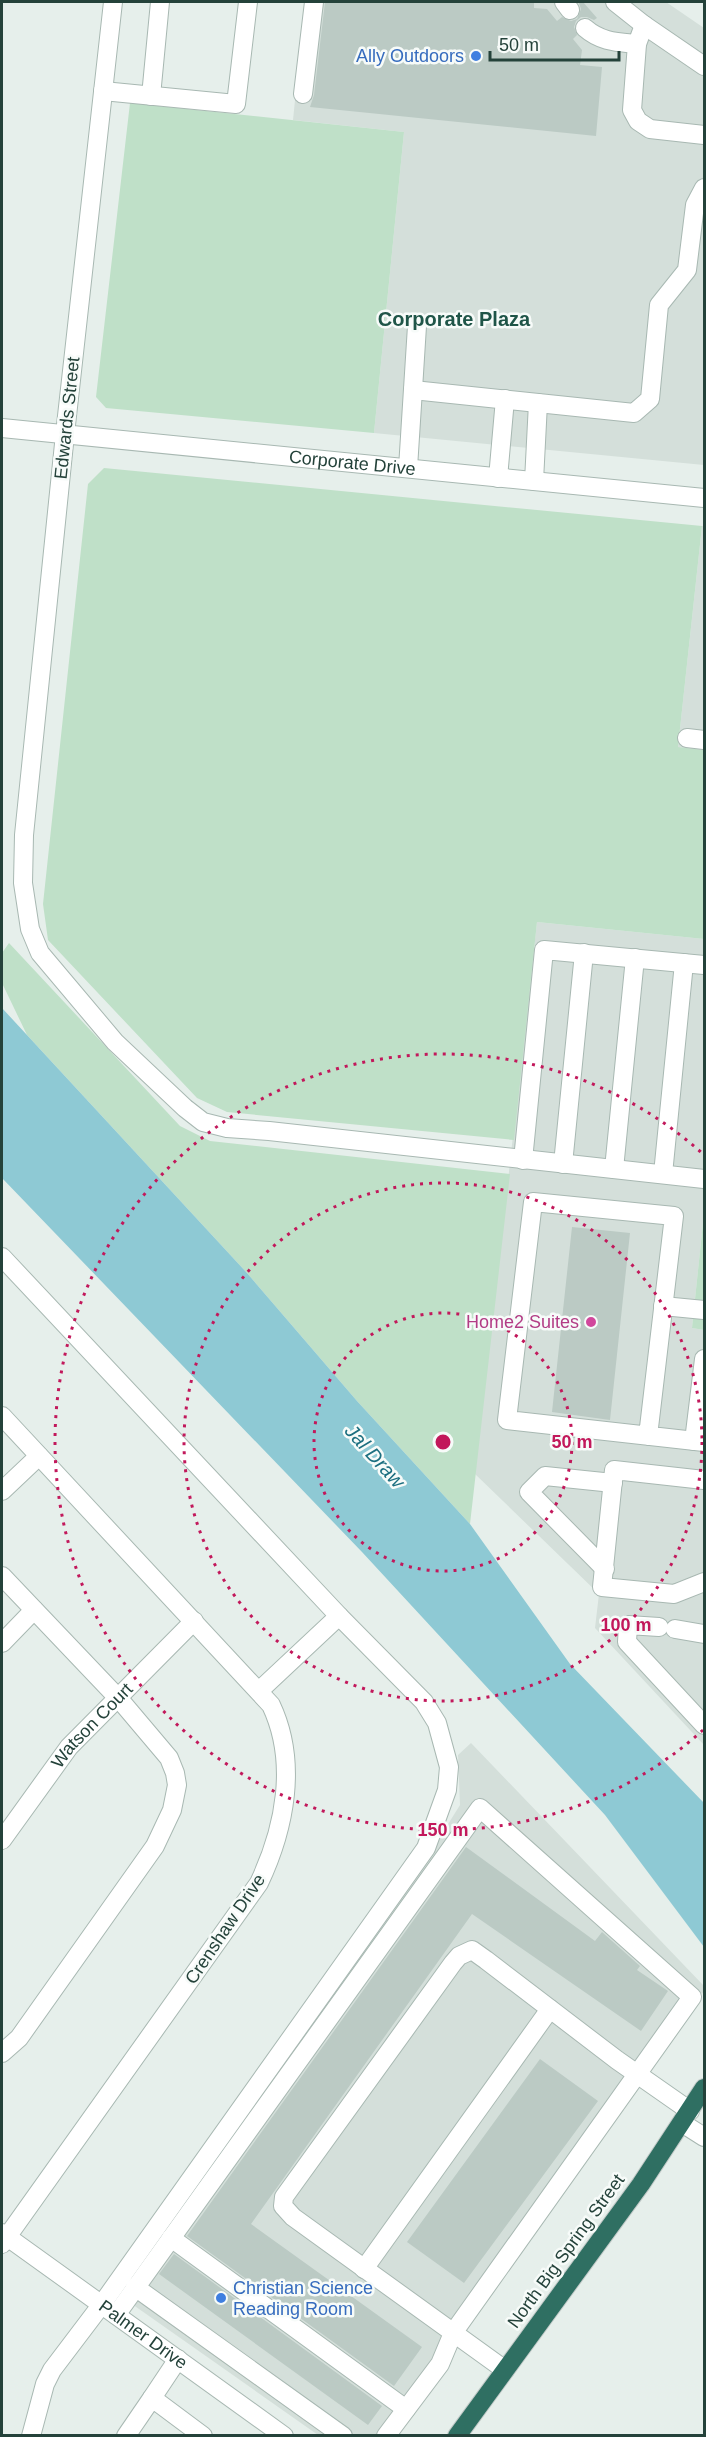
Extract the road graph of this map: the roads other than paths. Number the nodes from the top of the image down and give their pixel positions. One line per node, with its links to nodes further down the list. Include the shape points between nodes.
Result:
1 (113, 2): 10 (street, Edwards Street)
2 (160, 2): 12 (street)
3 (248, 2): 12 (street, via 236,104)
4 (314, 2): 11 (street)
5 (615, 2): 6 (street)
6 (644, 26): 8 (street); 9 (street)
7 (585, 28): 8 (street, via 606,41)
8 (637, 44): 13 (street, via 632,110 638,121 650,129)
9 (705, 66)
10 (103, 91): 12 (street); 20 (street, Edwards Street)
11 (303, 94)
12 (151, 96)
13 (705, 135)
14 (705, 188): 18 (street, via 695,206 687,270 659,305 650,399 634,412)
15 (417, 326): 16 (street)
16 (413, 390): 17 (street); 21 (street)
17 (505, 399): 18 (street); 22 (street)
18 (538, 403): 23 (street)
19 (2, 428): 20 (street, Corporate Drive)
20 (65, 434): 21 (street, Corporate Drive); 29 (street, Edwards Street, via 24,834 23,884 30,929 40,953 115,1042 203,1122 227,1128)
21 (408, 468): 22 (street, Corporate Drive)
22 (498, 478): 23 (street, Corporate Drive)
23 (534, 481): 24 (street, Corporate Drive)
24 (705, 498)
25 (584, 953): 26 (street); 29 (street, via 544,950); 30 (street)
26 (635, 958): 27 (street); 31 (street)
27 (684, 963): 28 (street); 32 (street)
28 (705, 965)
29 (524, 1160): 30 (street, Edwards Street)
30 (563, 1164): 31 (street, Edwards Street)
31 (614, 1169): 32 (street, Edwards Street)
32 (663, 1174): 33 (street, Edwards Street)
33 (705, 1179)
34 (2, 1257): 49 (street)
35 (663, 1306): 36 (street); 39 (street); 39 (street, via 674,1216 533,1202 507,1420)
36 (705, 1310)
37 (705, 1359): 40 (street)
38 (2, 1416): 41 (street, Crenshaw Drive)
39 (648, 1436): 40 (street)
40 (699, 1442)
41 (39, 1456): 44 (street); 50 (street, Crenshaw Drive)
42 (705, 1480): 43 (street, via 614,1470)
43 (613, 1483): 45 (street); 45 (street, via 545,1476 529,1492)
44 (2, 1491)
45 (604, 1569): 47 (street, via 602,1587 674,1594)
46 (2, 1576): 48 (street)
47 (705, 1582)
48 (34, 1610): 52 (street); 54 (street)
49 (339, 1616): 53 (street); 67 (street, via 424,1702 436,1723 449,1767 447,1790 426,1848)
50 (194, 1621): 53 (street, Crenshaw Drive); 54 (street, Watson Court)
51 (705, 1634): 55 (street, via 628,1625 627,1642)
52 (2, 1643)
53 (258, 1691): 63 (street, Crenshaw Drive, via 271,1705 280,1724 285,1749 281,1827 270,1861 236,1916)
54 (117, 1698): 56 (street, Watson Court, via 69,1747); 58 (street, via 169,1758 177,1785 172,1810 155,1846 19,2038)
55 (705, 1725)
56 (2, 1840)
57 (550, 2009): 59 (street); 65 (street); 65 (street, via 472,1950 459,1956 284,2197 286,2212)
58 (2, 2053)
59 (638, 2074): 61 (street); 64 (street, via 692,1997 480,1808); 68 (street)
60 (705, 2088): 61 (highway, North Big Spring Street)
61 (686, 2117): 62 (street); 70 (highway, North Big Spring Street)
62 (705, 2137)
63 (3, 2238): 67 (street, Palmer Drive)
64 (171, 2238): 66 (street); 72 (street)
65 (364, 2269): 68 (street)
66 (135, 2288): 67 (street); 77 (street)
67 (109, 2310): 69 (street, Palmer Drive); 74 (street, via 52,2370)
68 (453, 2333): 70 (street); 72 (street, via 440,2364)
69 (178, 2359): 71 (street); 73 (street, Palmer Drive)
70 (505, 2370): 79 (highway, North Big Spring Street)
71 (152, 2398): 75 (street); 76 (street)
72 (406, 2409): 78 (street)
73 (284, 2435)
74 (32, 2436)
75 (126, 2436)
76 (203, 2436)
77 (343, 2436)
78 (386, 2436)
79 (457, 2436)

